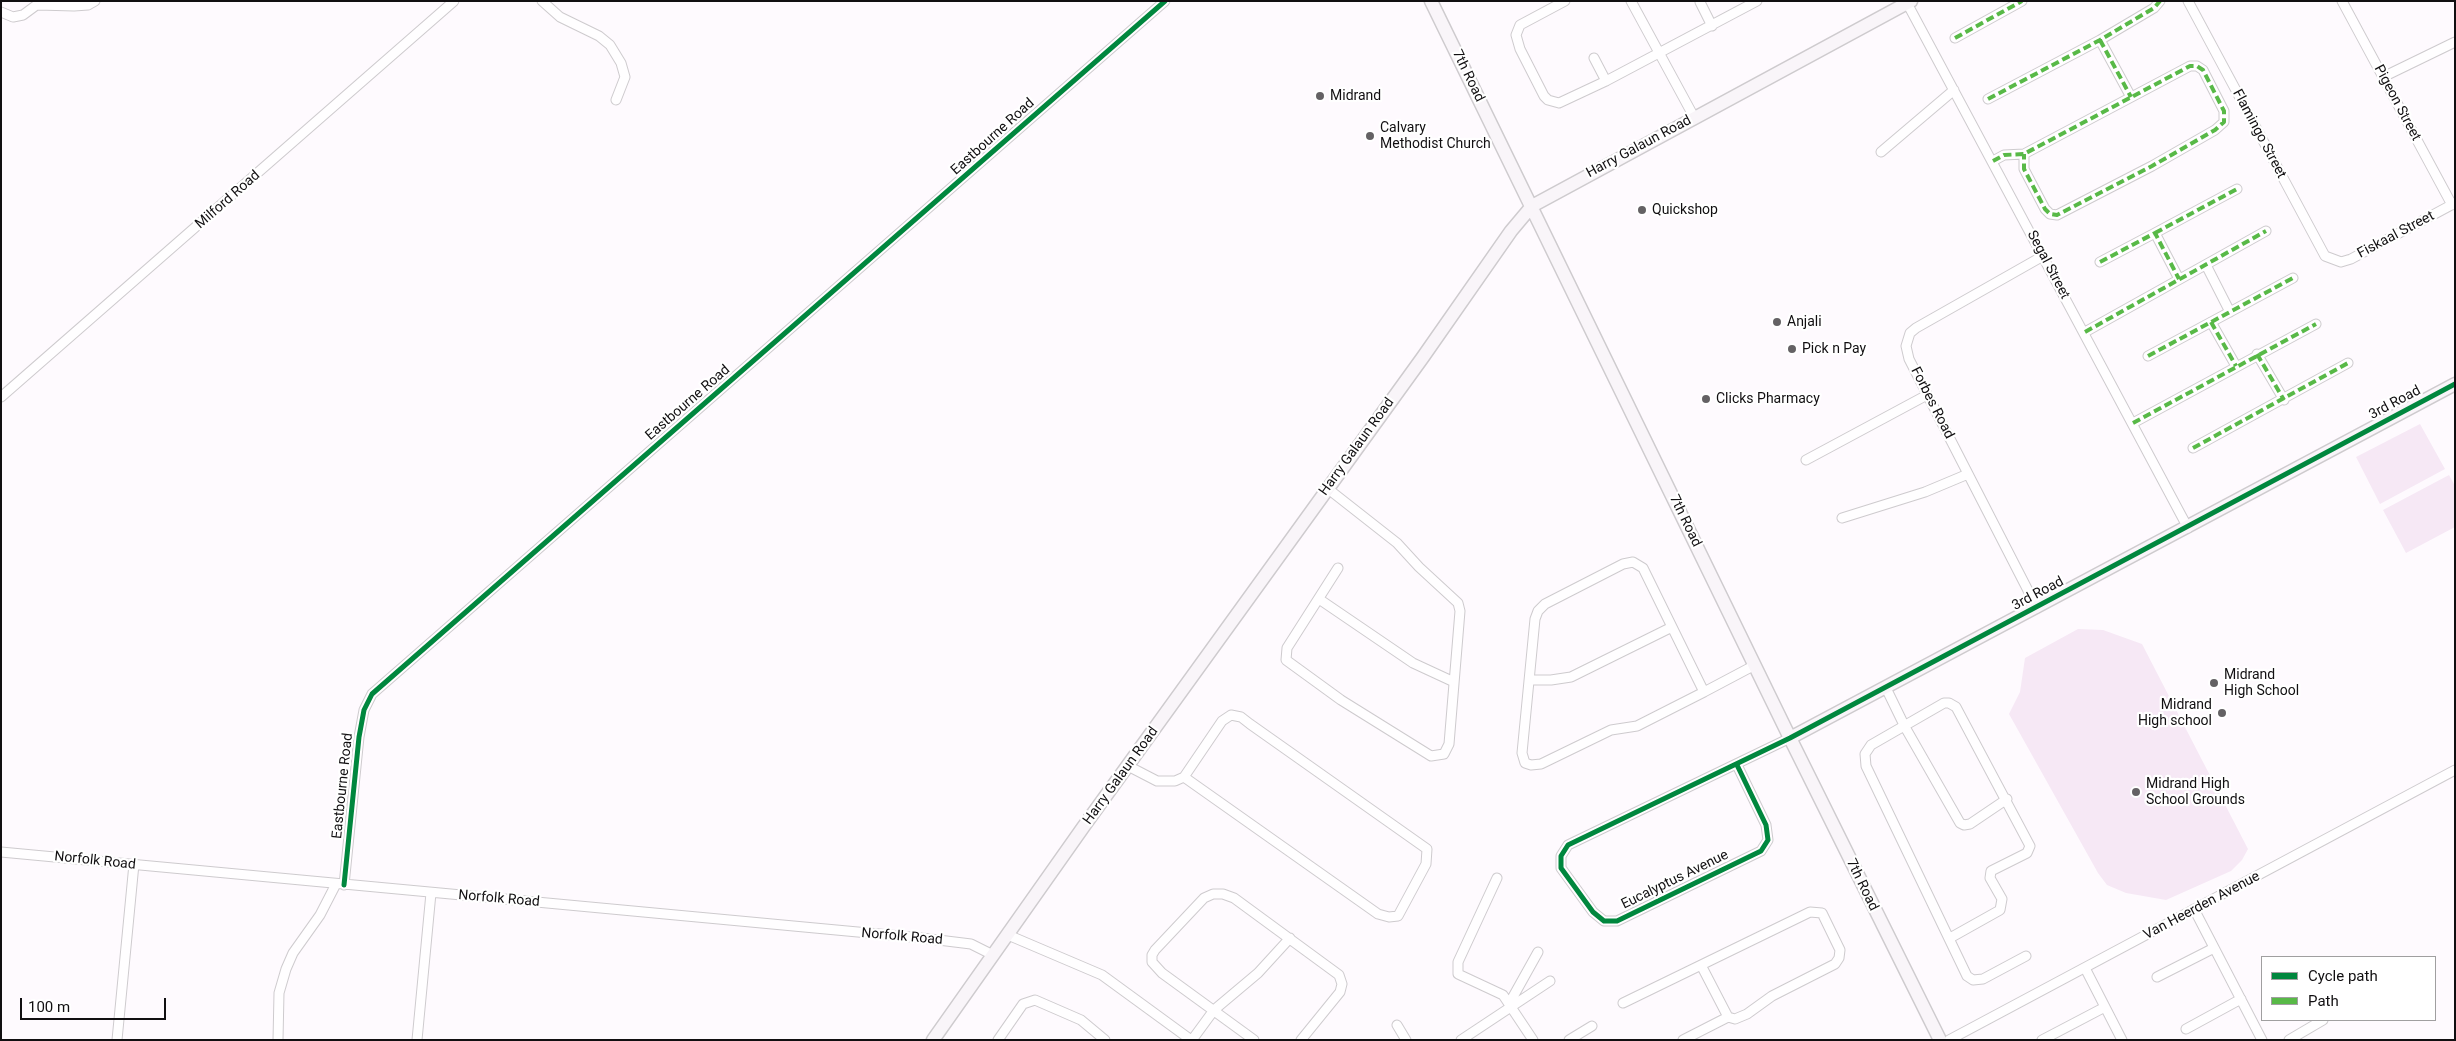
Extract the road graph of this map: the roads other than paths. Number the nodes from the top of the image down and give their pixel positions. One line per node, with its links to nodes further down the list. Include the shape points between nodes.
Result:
1 (95, 1): 15 (street, via 74,6)
2 (454, 1): 54 (street, Milford Road)
3 (542, 1): 28 (street, via 560,18 599,36 615,52 622,62 624,77)
4 (1165, 1): 82 (street, Eastbourne Road, via 372,694 360,729)
5 (1431, 1): 35 (street, 7th Road)
6 (1565, 1): 24 (street, via 1520,25 1516,35 1544,96 1553,102 1566,102)
7 (1631, 1): 21 (street)
8 (1756, 1): 17 (street)
9 (2022, 1): 18 (street)
10 (2160, 1): 19 (street, via 2154,8)
11 (2188, 1): 39 (street, Flamingo Street, via 2319,248 2325,256)
12 (2342, 1): 23 (street, Pigeon Street)
13 (1700, 2): 17 (street)
14 (1909, 2): 25 (street, Segal Street); 29 (street, Harry Galaun Road)
15 (40, 3): 16 (street, via 23,15 14,17)
16 (1, 12)
17 (1712, 26): 21 (street)
18 (1955, 38)
19 (2100, 40): 26 (street); 27 (street)
20 (2455, 42): 23 (street)
21 (1658, 52): 24 (street); 29 (street)
22 (1594, 58): 24 (street)
23 (2383, 77): 34 (street, Pigeon Street)
24 (1606, 81)
25 (1954, 90): 30 (street); 32 (street, Segal Street)
26 (2131, 97): 31 (street); 31 (street, via 2185,68 2197,66 2203,70 2224,111 2224,118 2215,130 2056,214 2045,209 2024,169)
27 (1988, 99)
28 (616, 100)
29 (1694, 117): 35 (street, Harry Galaun Road)
30 (1880, 152)
31 (2024, 154): 32 (street, via 2004,155)
32 (1992, 162): 38 (street, Segal Street)
33 (2237, 189): 37 (street)
34 (2453, 204): 39 (street, Fiskaal Street, via 2351,259)
35 (1532, 206): 60 (street, Harry Galaun Road); 67 (street, 7th Road)
36 (2266, 231): 41 (street)
37 (2155, 233): 40 (street); 43 (street)
38 (2043, 256): 47 (street, Segal Street); 53 (street, Forbes Road, via 1910,333 1907,353)
39 (2336, 261)
40 (2100, 262)
41 (2206, 265): 43 (street); 44 (street)
42 (2292, 278): 44 (street)
43 (2178, 279): 47 (street)
44 (2230, 312): 45 (street)
45 (2211, 322): 49 (street); 51 (street)
46 (2316, 324): 48 (street)
47 (2084, 332): 56 (street, Segal Street)
48 (2257, 354): 51 (street); 55 (street)
49 (2148, 356)
50 (2348, 363): 55 (street)
51 (2236, 366): 56 (street)
52 (2455, 384): 62 (street, 3rd Road)
53 (1927, 395): 58 (street); 59 (street, Forbes Road)
54 (1, 396)
55 (2284, 400): 57 (street)
56 (2133, 423): 62 (street, Segal Street)
57 (2193, 448)
58 (1806, 460)
59 (1968, 474): 61 (street, via 1925,492); 65 (street, Forbes Road)
60 (1327, 488): 69 (street, via 1397,543 1455,598 1460,611); 75 (street, Harry Galaun Road)
61 (1842, 518)
62 (2188, 528): 65 (street, 3rd Road)
63 (1338, 568): 64 (street)
64 (1319, 599): 69 (street, via 1413,663); 69 (street, via 1287,648 1286,660 1341,700 1431,756 1440,756 1447,750)
65 (2037, 608): 70 (street, 3rd Road)
66 (1672, 627): 68 (street, via 1571,677); 68 (street, via 1643,568 1633,562 1623,564 1541,607 1535,619); 71 (street)
67 (1755, 665): 71 (street); 73 (street, 7th Road)
68 (1530, 680): 71 (street, via 1522,757 1525,764 1531,766 1611,730 1637,726)
69 (1454, 682)
70 (1886, 688): 72 (street); 73 (street, 3rd Road)
71 (1704, 692)
72 (1904, 727): 78 (street, via 1944,703 1956,707); 78 (street, via 1962,825 1970,824); 87 (street, via 1871,745 1865,754 1866,766)
73 (1790, 738): 74 (street, Eucalyptus Avenue); 120 (street, 7th Road)
74 (1737, 765): 74 (street, Eucalyptus Avenue, via 1568,845 1561,856 1561,868 1593,912 1604,921 1617,921 1761,851 1768,840 1766,825)
75 (1128, 766): 77 (street, via 1157,781 1175,781); 85 (street, Harry Galaun Road)
76 (2455, 770): 84 (street, Van Heerden Avenue)
77 (1184, 777): 77 (street, via 1222,721 1231,715 1241,717 1424,846 1428,854 1426,864 1402,913 1395,917 1378,914)
78 (2007, 800): 87 (street, via 2027,837 2029,851 1991,871 1991,882 2003,901 2000,910)
79 (1, 852): 80 (street, Norfolk Road)
80 (134, 864): 82 (street, Norfolk Road); 107 (street)
81 (1497, 878): 98 (street, via 1457,970 1460,976 1502,995)
82 (340, 884): 83 (street, Norfolk Road); 108 (street, via 293,953 286,970 279,993)
83 (431, 893): 90 (street, Norfolk Road, via 963,942); 109 (street)
84 (2194, 910): 88 (street); 93 (street, Van Heerden Avenue)
85 (1008, 935): 90 (street, Harry Galaun Road); 113 (street, via 1102,975)
86 (1290, 938): 100 (street, via 1258,973); 100 (street, via 1234,898 1216,894 1204,898 1154,950 1152,959 1162,973); 115 (street, via 1339,976 1342,984 1340,992)
87 (1950, 938): 91 (street, via 1967,976 1973,980 1983,979)
88 (2214, 948): 94 (street); 96 (street)
89 (1538, 952): 98 (street)
90 (993, 955): 110 (street, Harry Galaun Road)
91 (2026, 956)
92 (1701, 965): 97 (street); 101 (street); 101 (street, via 1810,912 1818,911 1824,916 1840,950 1840,958 1835,964 1772,996 1747,1014 1735,1019)
93 (2085, 968): 99 (street); 121 (street, Van Heerden Avenue)
94 (2157, 977)
95 (1550, 982): 98 (street)
96 (2241, 999): 105 (street); 124 (street)
97 (1622, 1002)
98 (1510, 1005): 117 (street); 118 (street)
99 (2105, 1007): 122 (street); 123 (street)
100 (1214, 1010): 113 (street); 114 (street)
101 (1728, 1017): 106 (street)
102 (2321, 1021): 125 (street)
103 (1397, 1025): 116 (street)
104 (1592, 1026): 119 (street)
105 (2186, 1029)
106 (1688, 1039)
107 (117, 1040)
108 (278, 1040)
109 (417, 1040)
110 (933, 1040)
111 (998, 1040): 112 (street, via 1023,1004 1035,1000 1081,1020)
112 (1105, 1040)
113 (1191, 1040)
114 (1254, 1040)
115 (1301, 1040)
116 (1406, 1040)
117 (1461, 1040)
118 (1533, 1040)
119 (1569, 1040)
120 (1940, 1040)
121 (1949, 1040)
122 (2042, 1040)
123 (2122, 1040)
124 (2262, 1040)
125 (2289, 1040)

